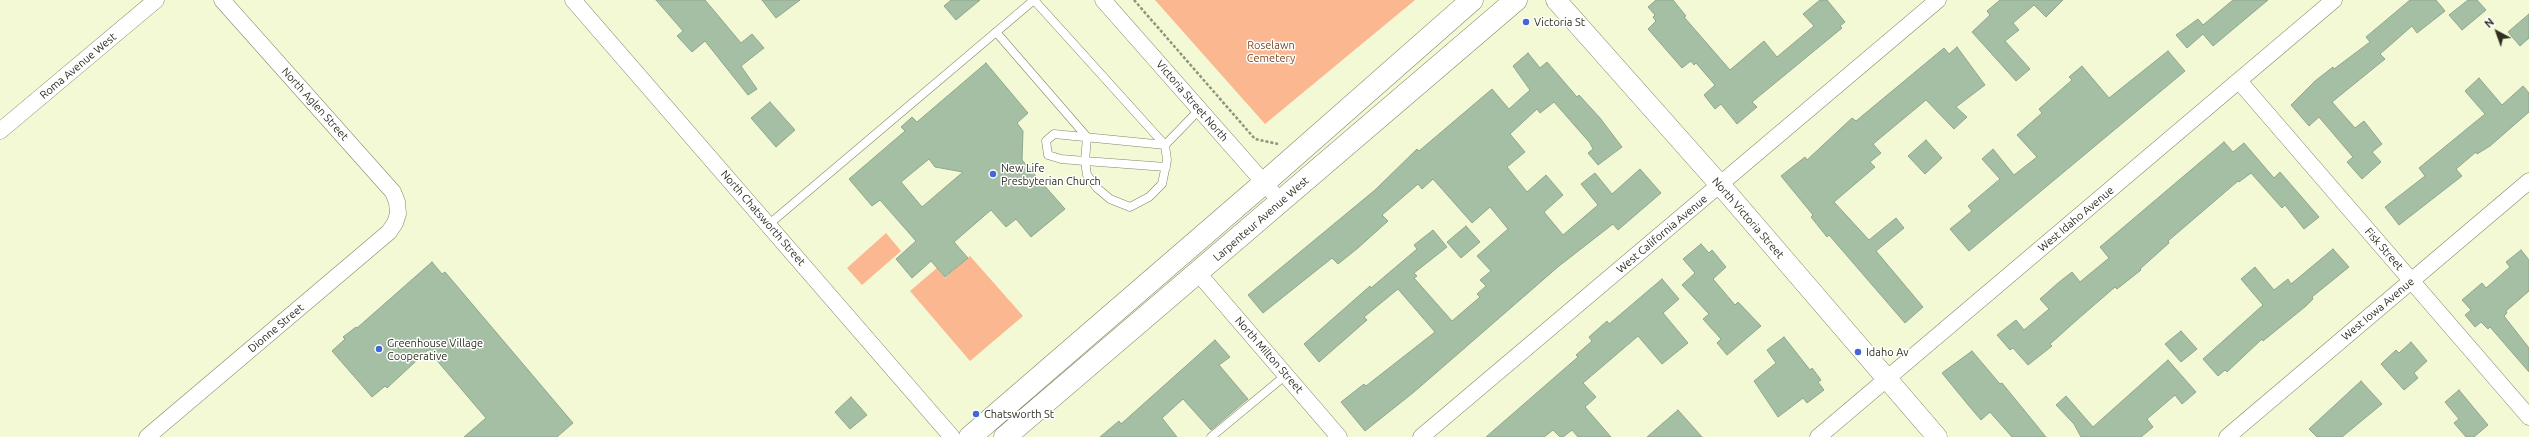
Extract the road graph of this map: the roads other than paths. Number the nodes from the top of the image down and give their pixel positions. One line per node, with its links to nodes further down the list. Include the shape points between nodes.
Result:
1 (156, 0): 14 (street, Roma Avenue West)
2 (222, 0): 23 (street, North Aglen Street, via 392,192 397,202)
3 (573, 0): 24 (street, North Chatsworth Street)
4 (1034, 0): 11 (lane); 16 (lane)
5 (1103, 0): 13 (street, Victoria Street North)
6 (1472, 0): 20 (main road)
7 (1516, 0): 22 (main road, Larpenteur Avenue West)
8 (1556, 0): 21 (street, North Victoria Street)
9 (1938, 0): 21 (street, West California Avenue)
10 (2334, 0): 12 (street, West Idaho Avenue)
11 (996, 32): 15 (lane); 24 (lane)
12 (2239, 81): 26 (street, Fisk Street); 28 (street, West Idaho Avenue)
13 (1200, 109): 16 (lane); 20 (street, Victoria Street North)
14 (0, 131)
15 (1087, 137): 16 (lane); 17 (lane); 17 (lane, via 1054,134 1046,141 1046,149 1052,158)
16 (1165, 145): 18 (lane)
17 (1085, 161): 18 (lane); 18 (lane, via 1087,174 1097,188 1110,199 1130,206 1149,197 1162,184)
18 (1166, 167)
19 (2529, 181): 26 (street, West Iowa Avenue)
20 (1264, 183): 22 (street, Victoria Street North); 32 (main road)
21 (1720, 185): 28 (street, North Victoria Street); 36 (street, West California Avenue)
22 (1280, 202): 25 (main road, Larpenteur Avenue West)
23 (398, 214): 30 (street, Dionne Street, via 389,232)
24 (768, 225): 31 (street, North Chatsworth Street)
25 (1198, 273): 27 (street, North Milton Street); 33 (main road, Larpenteur Avenue West)
26 (2411, 281): 29 (street, Fisk Street); 39 (street, West Iowa Avenue)
27 (1286, 375): 34 (lane); 35 (street, North Milton Street)
28 (1886, 380): 37 (street, West Idaho Avenue); 38 (street, North Victoria Street)
29 (2529, 417)
30 (147, 437)
31 (952, 437)
32 (970, 437)
33 (1005, 437)
34 (1211, 437)
35 (1339, 437)
36 (1421, 437)
37 (1818, 437)
38 (1937, 437)
39 (2227, 437)

